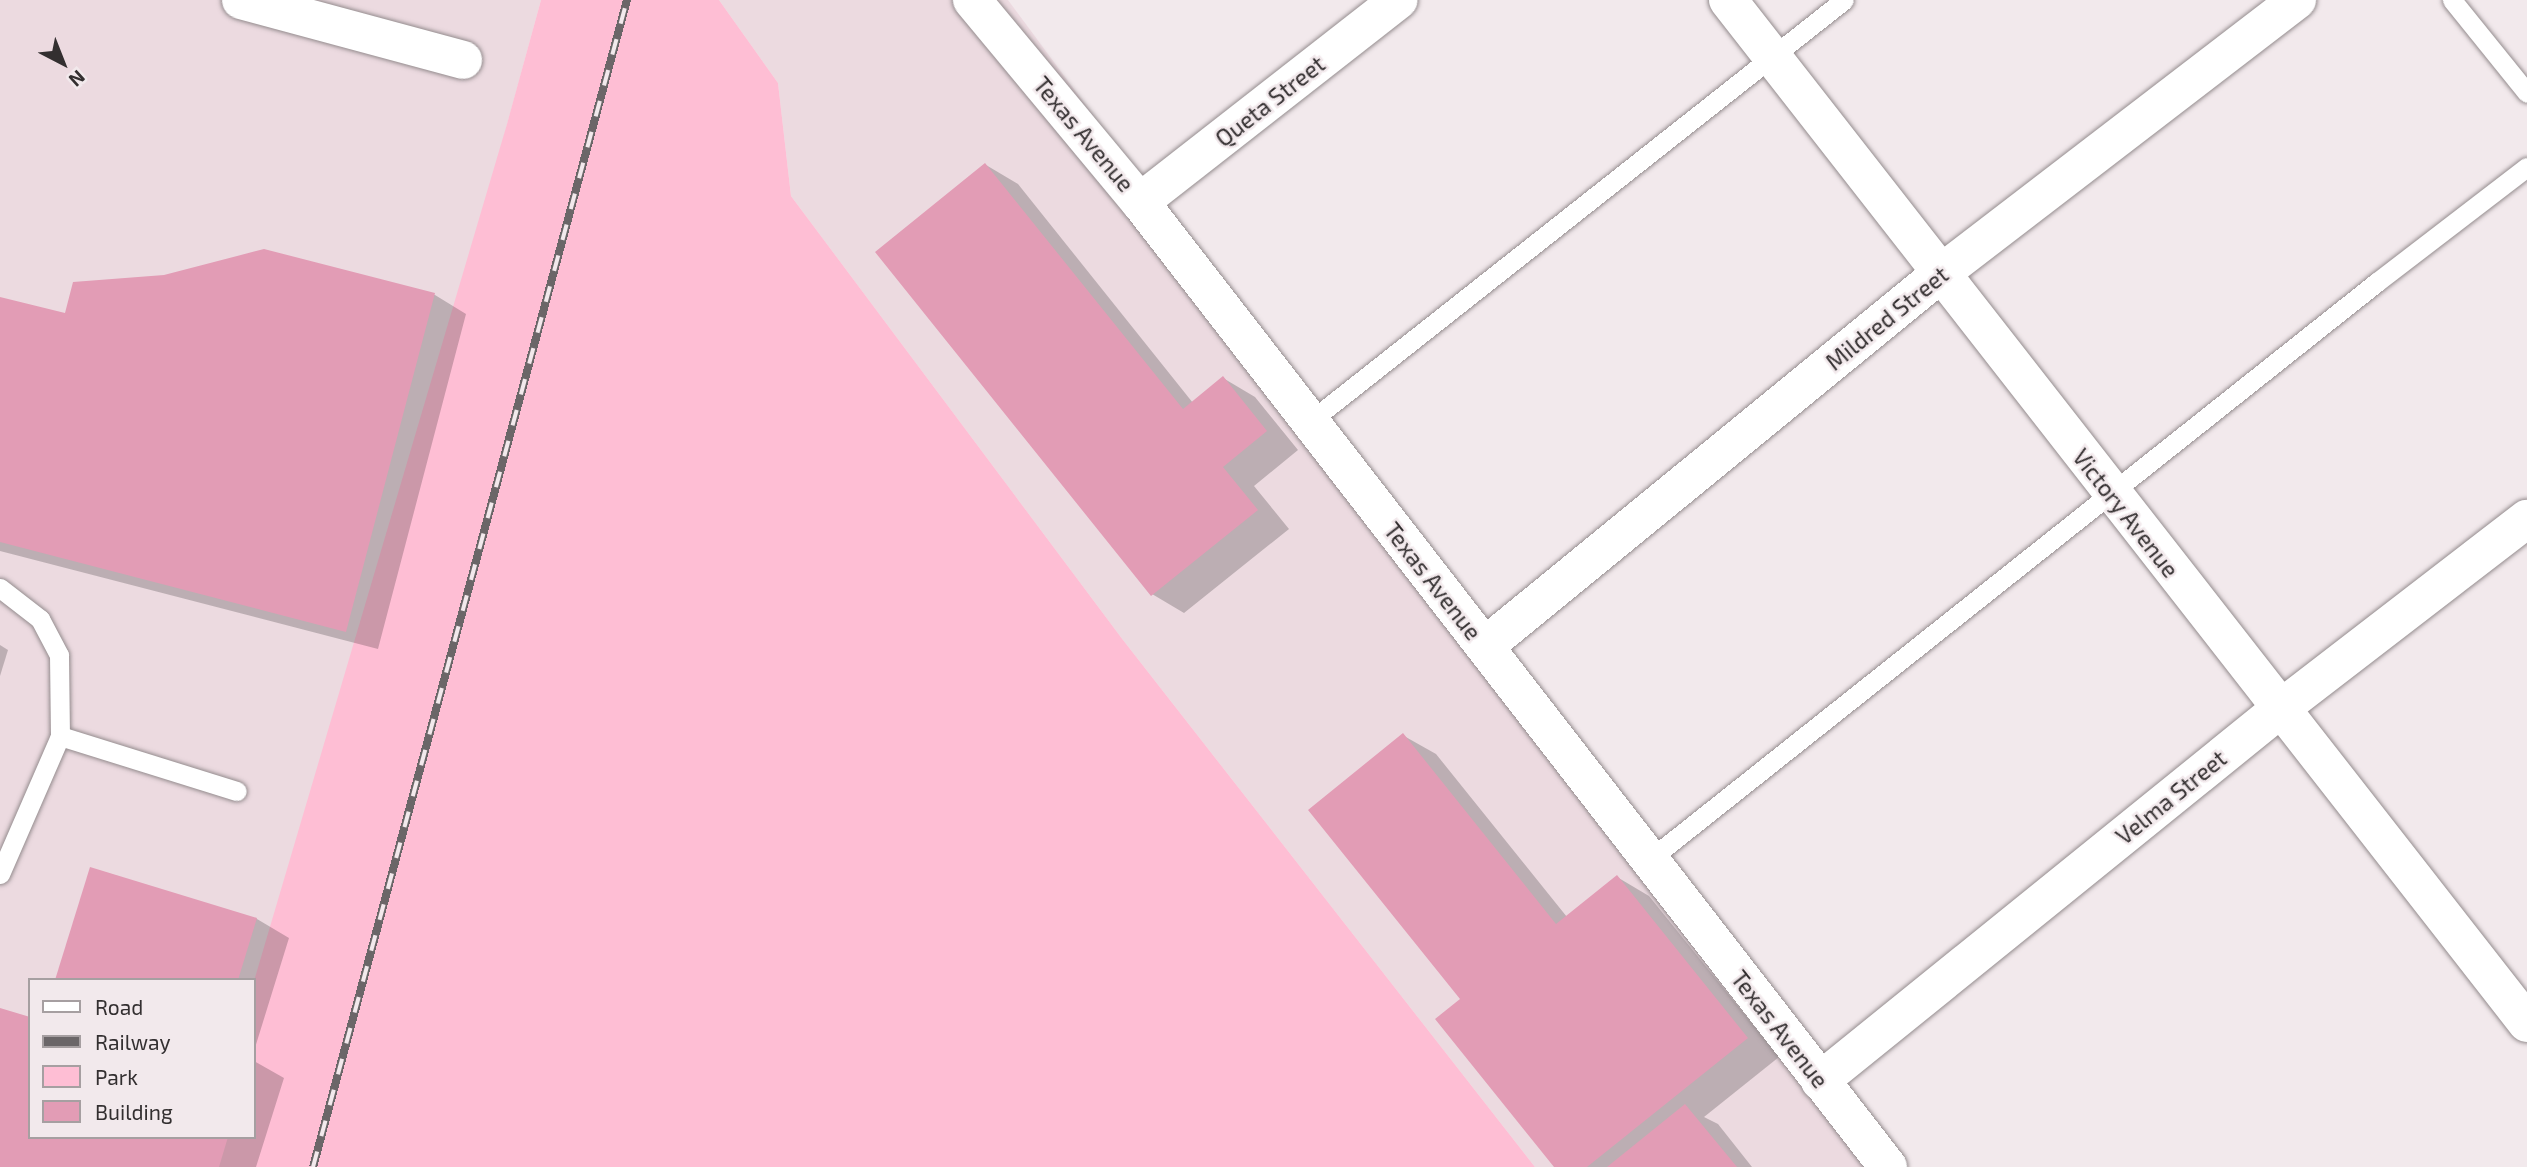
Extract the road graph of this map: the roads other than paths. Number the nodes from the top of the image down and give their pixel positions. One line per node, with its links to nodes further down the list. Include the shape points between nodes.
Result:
1 (241, 0): 9 (street)
2 (972, 0): 12 (street, Texas Avenue)
3 (1399, 0): 12 (street, Queta Street)
4 (1728, 0): 8 (street, Victory Avenue)
5 (1844, 0): 8 (lane)
6 (2297, 0): 13 (street, Mildred Street)
7 (2452, 0): 10 (lane)
8 (1772, 57): 13 (street, Victory Avenue); 14 (lane)
9 (463, 60)
10 (2527, 93)
11 (2527, 167): 15 (lane)
12 (1140, 202): 14 (street, Texas Avenue)
13 (1941, 274): 15 (street, Victory Avenue); 18 (street, Mildred Street)
14 (1309, 422): 18 (street, Texas Avenue)
15 (2111, 493): 19 (street, Victory Avenue); 22 (lane)
16 (2527, 519): 19 (street, Velma Street)
17 (0, 588): 20 (lane, via 40,619 59,655)
18 (1485, 646): 22 (street, Texas Avenue)
19 (2280, 709): 24 (street, Victory Avenue); 25 (street, Velma Street)
20 (60, 736): 21 (lane); 23 (lane)
21 (237, 791)
22 (1650, 859): 25 (street, Texas Avenue)
23 (0, 874)
24 (2527, 1023)
25 (1820, 1081): 26 (street, Texas Avenue)
26 (1888, 1167)

